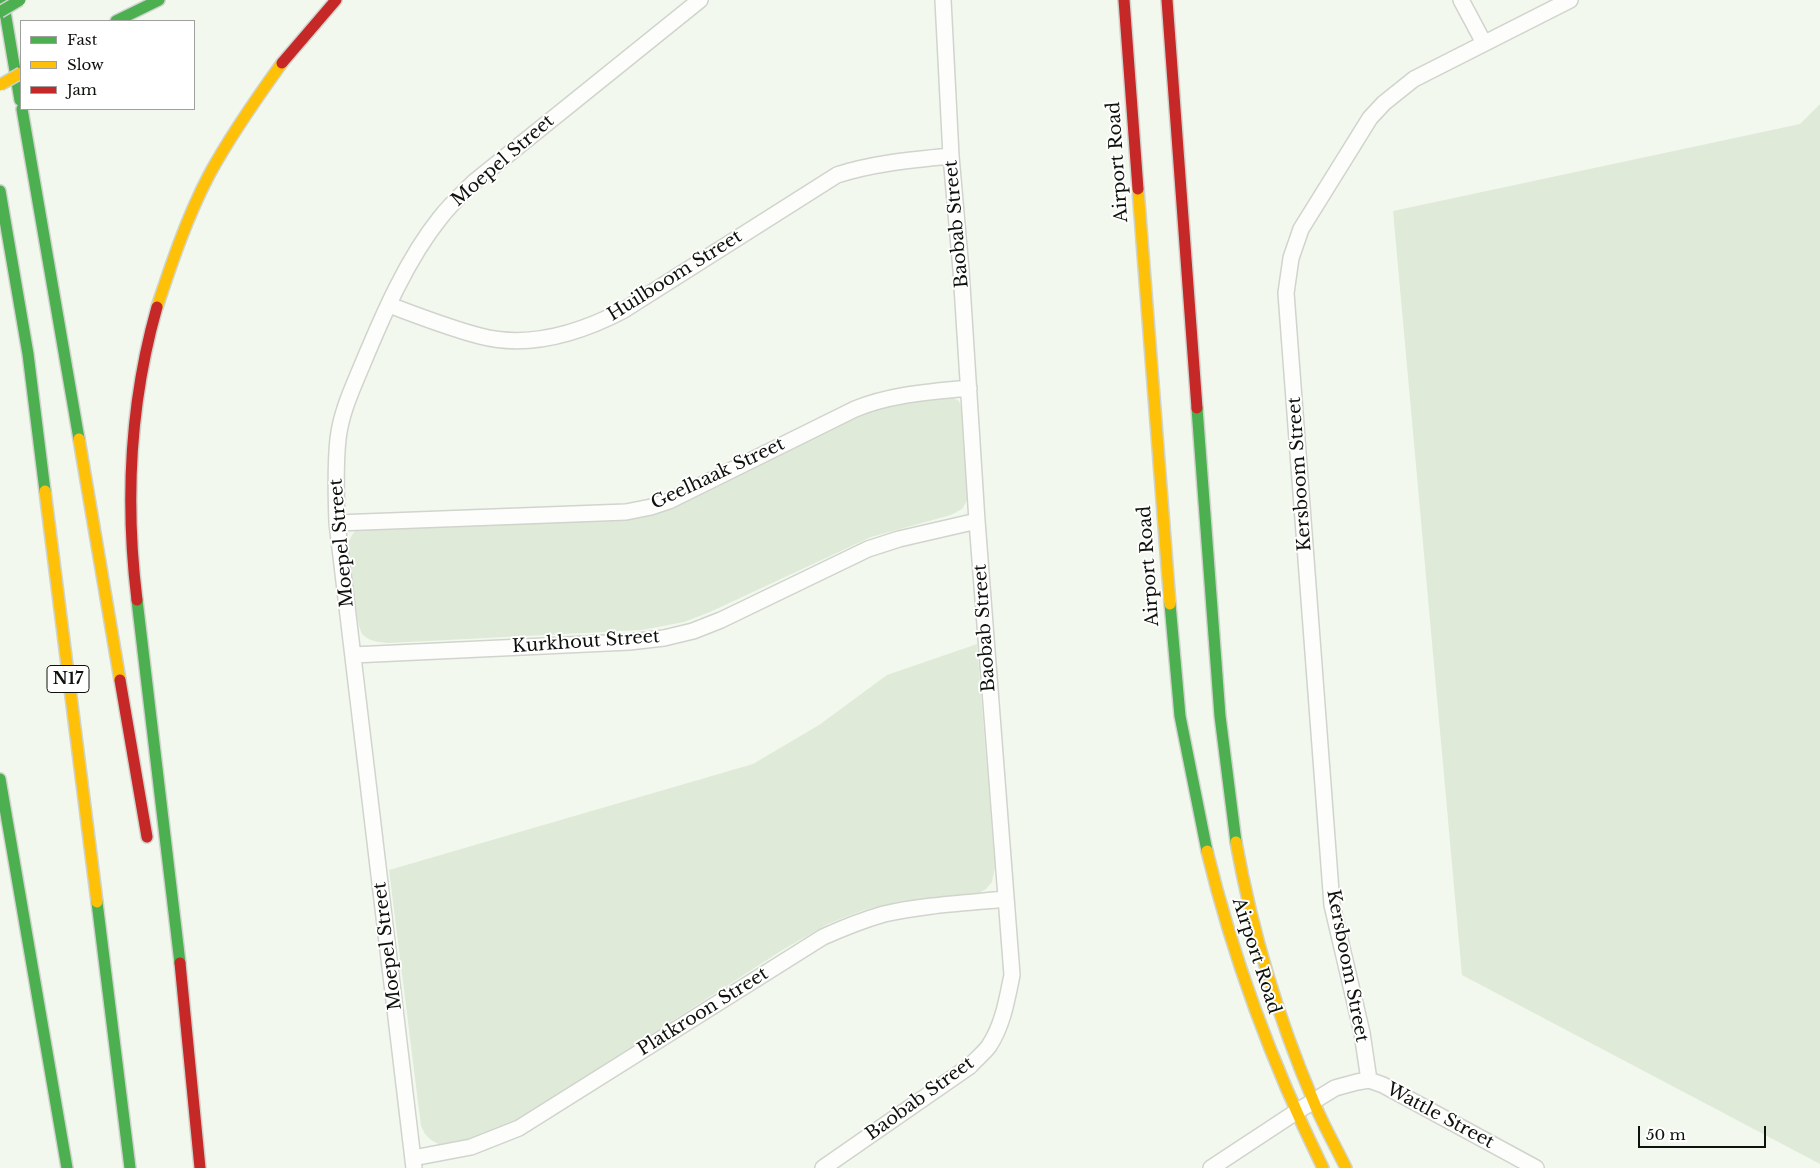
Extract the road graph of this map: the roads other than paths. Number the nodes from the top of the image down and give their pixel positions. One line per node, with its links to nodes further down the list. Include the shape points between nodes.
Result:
1 (3, 0): 16 (main road)
2 (20, 0): 11 (main road, bridge)
3 (159, 0): 12 (main road)
4 (336, 0): 35 (main road, via 287,54 220,153 192,208 170,264 139,385 132,447 130,525 164,841 185,999)
5 (700, 0): 20 (street, Moepel Street, via 474,182 439,220 413,258)
6 (942, 0): 18 (street, Baobab Street)
7 (1124, 0): 31 (main road, Airport Road, via 1179,709 1202,836 1233,950 1262,1032)
8 (1167, 0): 30 (main road, Airport Road, via 1220,716 1236,844 1256,935 1285,1028)
9 (1461, 0): 13 (street)
10 (1570, 0): 13 (street, Kersboom Street)
11 (0, 12)
12 (118, 20)
13 (1484, 43): 29 (street, Kersboom Street, via 1414,79 1384,102 1370,118 1301,229 1291,258 1286,293 1332,905 1362,1033)
14 (20, 74): 15 (main road, bridge)
15 (0, 85)
16 (20, 96)
17 (23, 110): 26 (main road)
18 (951, 156): 20 (street, Huilboom Street, via 889,162 837,175 624,310 568,333 535,339 481,337); 21 (street, Baobab Street)
19 (0, 190): 34 (main road, N17, via 28,354)
20 (389, 305): 23 (street, Moepel Street, via 347,401 338,437)
21 (969, 388): 22 (street, Baobab Street); 23 (street, Geelhaak Street, via 900,395 873,402 651,507 626,512)
22 (977, 521): 24 (street, Kurkhout Street, via 898,539 868,550 721,620 664,638); 27 (street, Baobab Street)
23 (337, 523): 24 (street, Moepel Street)
24 (353, 655): 32 (street, Moepel Street)
25 (0, 778): 33 (main road)
26 (148, 846)
27 (1006, 899): 32 (street, Platkroon Street, via 884,914 852,924 823,937 519,1128 472,1147); 36 (street, Baobab Street, via 1012,975 999,1027 988,1046 970,1066)
28 (170, 979): 35 (main road)
29 (1368, 1080): 30 (street, Wattle Street, via 1335,1088); 40 (street, Wattle Street, via 1383,1085)
30 (1313, 1101): 31 (street, Wattle Street); 39 (main road, Airport Road)
31 (1296, 1112): 37 (street, Wattle Street); 38 (main road, Airport Road)
32 (413, 1163)
33 (67, 1168)
34 (130, 1168)
35 (198, 1168)
36 (823, 1168)
37 (1211, 1168)
38 (1323, 1168)
39 (1346, 1168)
40 (1536, 1168)

